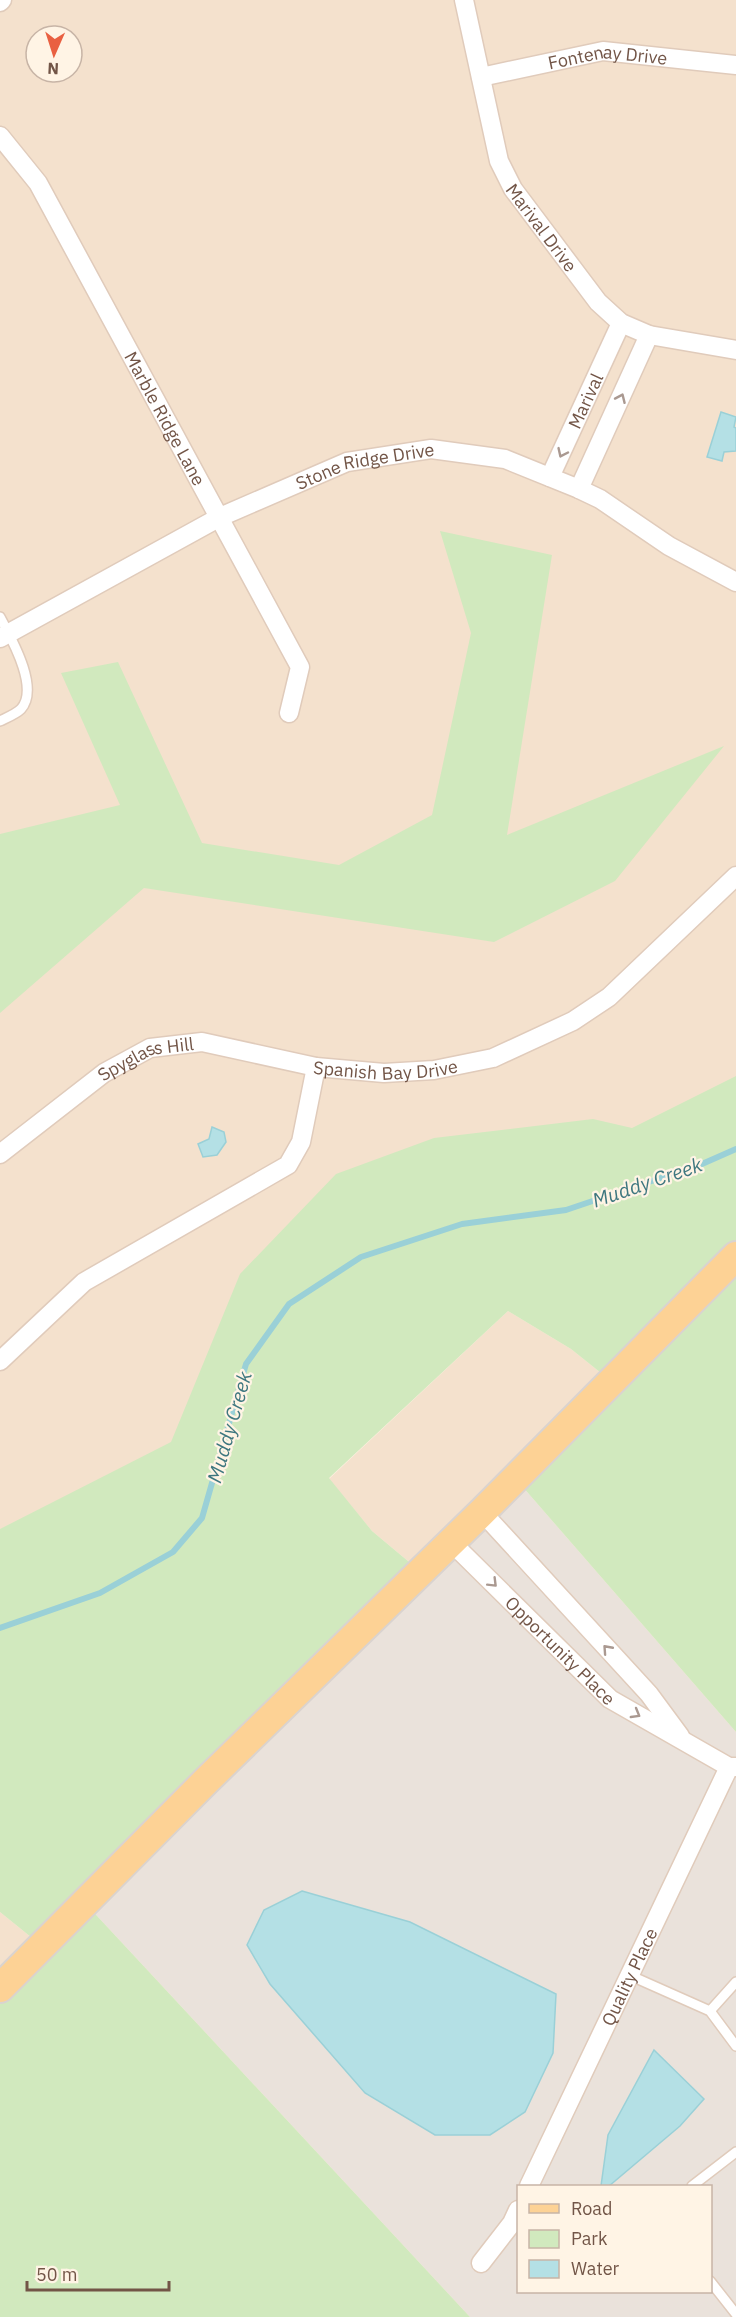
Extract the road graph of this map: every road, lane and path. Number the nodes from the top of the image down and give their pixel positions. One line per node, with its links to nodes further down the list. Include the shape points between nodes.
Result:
1 (464, 0): 3 (street, Marival Drive)
2 (736, 65): 3 (street, Fontenay Drive, via 603,51)
3 (481, 77): 5 (street, Marival Drive, via 499,160 513,189 598,302)
4 (0, 136): 10 (street, Marble Ridge Lane, via 38,183)
5 (621, 323): 6 (street, Marival Drive); 8 (street, Marival, one-way to 8)
6 (649, 335): 7 (street, Marival Drive); 9 (street, Marival, one-way to 6)
7 (736, 350)
8 (550, 477): 9 (street, Stone Ridge Drive); 10 (street, Stone Ridge Drive, via 505,459 431,449 347,462)
9 (579, 489): 11 (street, Stone Ridge Drive, via 669,546)
10 (220, 517): 12 (street, Stone Ridge Drive); 13 (street, Marble Ridge Lane, via 300,668)
11 (736, 582)
12 (3, 629): 14 (lane, via 27,679 27,697 21,710)
13 (289, 713)
14 (0, 721)
15 (736, 876): 16 (street, Spanish Bay Drive, via 609,996 573,1021 493,1058 434,1070 384,1073)
16 (316, 1067): 17 (street, Spyglass Hill, via 201,1042 150,1048 104,1073); 19 (street, Spanish Bay Drive, via 300,1142 288,1165 84,1281)
17 (0, 1154)
18 (736, 1256): 20 (main road)
19 (0, 1361)
20 (482, 1512): 21 (main road); 22 (street, Opportunity Place, one-way to 20, via 649,1694)
21 (451, 1542): 22 (street, Opportunity Place, one-way to 22, via 610,1699); 26 (main road)
22 (685, 1742): 23 (street, Opportunity Place)
23 (733, 1767): 24 (street, Quality Place)
24 (629, 1975): 27 (lane); 30 (street, Quality Place)
25 (736, 1982): 27 (lane)
26 (0, 1988)
27 (710, 2011): 28 (lane)
28 (736, 2046)
29 (736, 2152): 31 (lane)
30 (530, 2185)
31 (695, 2185)
32 (517, 2214): 33 (street)
33 (482, 2263)
34 (712, 2282): 35 (lane)
35 (736, 2314)

